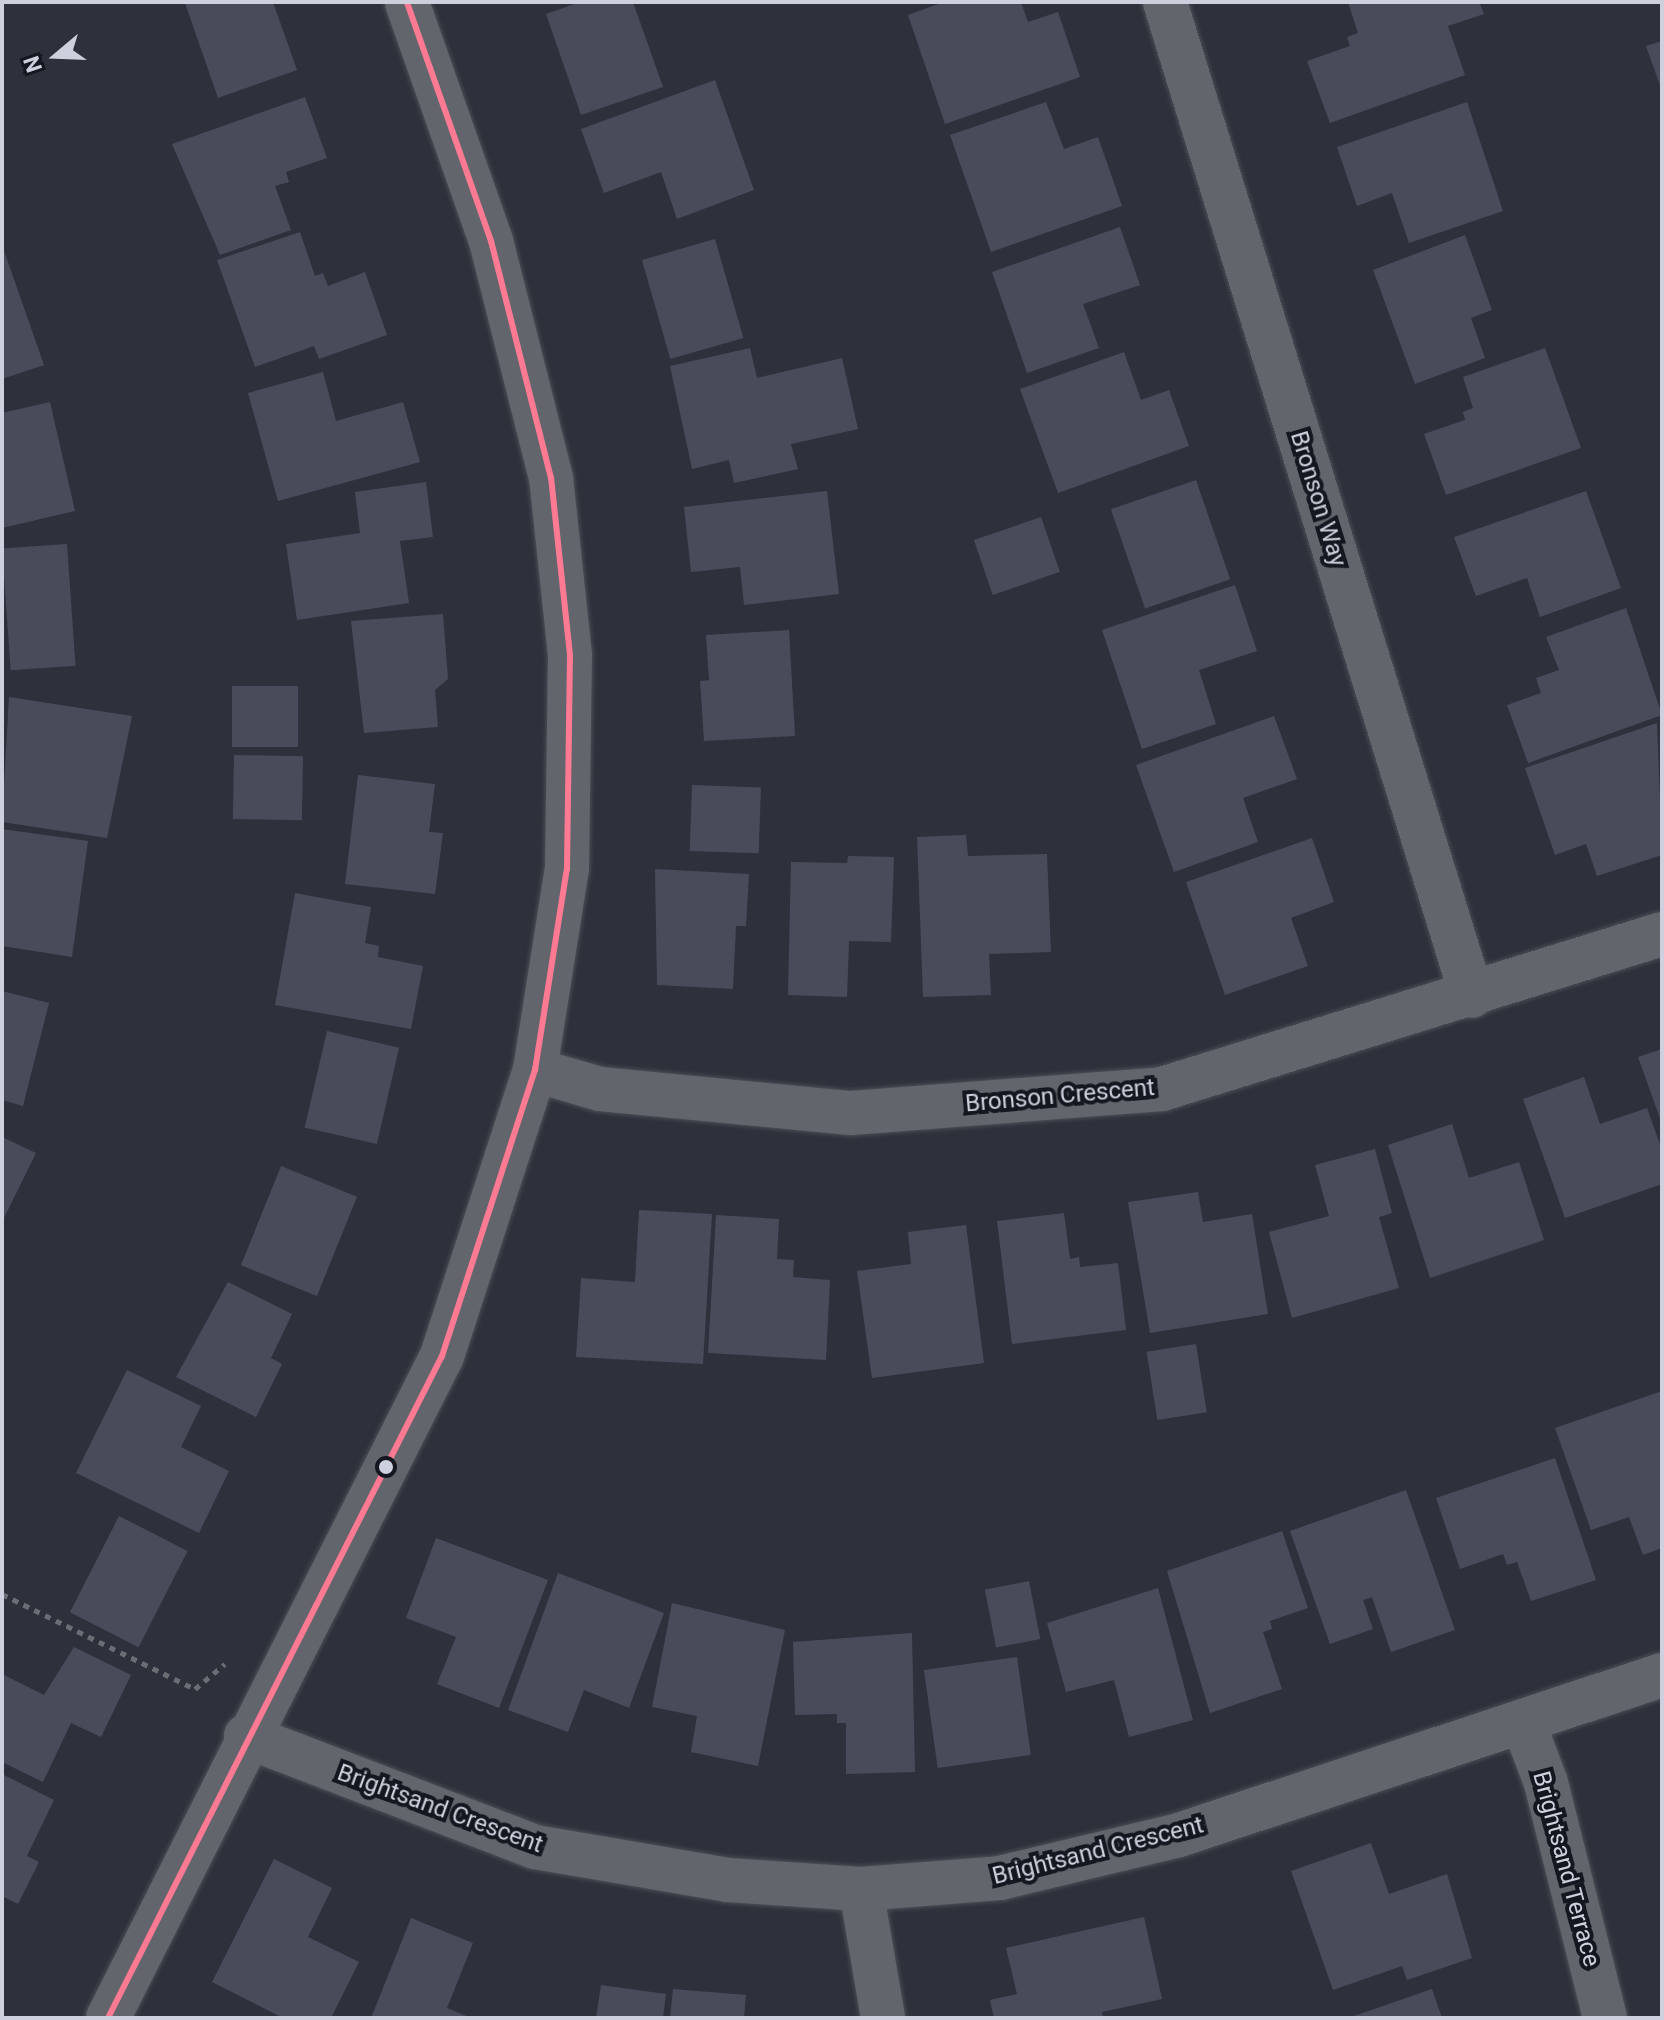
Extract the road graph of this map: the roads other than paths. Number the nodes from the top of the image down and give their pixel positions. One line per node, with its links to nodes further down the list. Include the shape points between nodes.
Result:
1 (407, 2): 5 (street, via 491,241 551,478 570,655 567,869)
2 (1165, 2): 4 (street, Bronson Way)
3 (1662, 934): 4 (street, Bronson Crescent)
4 (1472, 996): 5 (street, Bronson Crescent, via 1162,1089 851,1113 600,1089)
5 (535, 1070): 8 (street, via 442,1356)
6 (1662, 1675): 7 (street, Brightsand Crescent)
7 (1523, 1722): 9 (street, Brightsand Crescent, via 1179,1835 1000,1878); 12 (street, Brightsand Terrace, via 1546,1783)
8 (246, 1736): 9 (street, Brightsand Crescent, via 535,1847 728,1880); 10 (street)
9 (861, 1889): 11 (street)
10 (108, 2018)
11 (883, 2018)
12 (1605, 2018)

